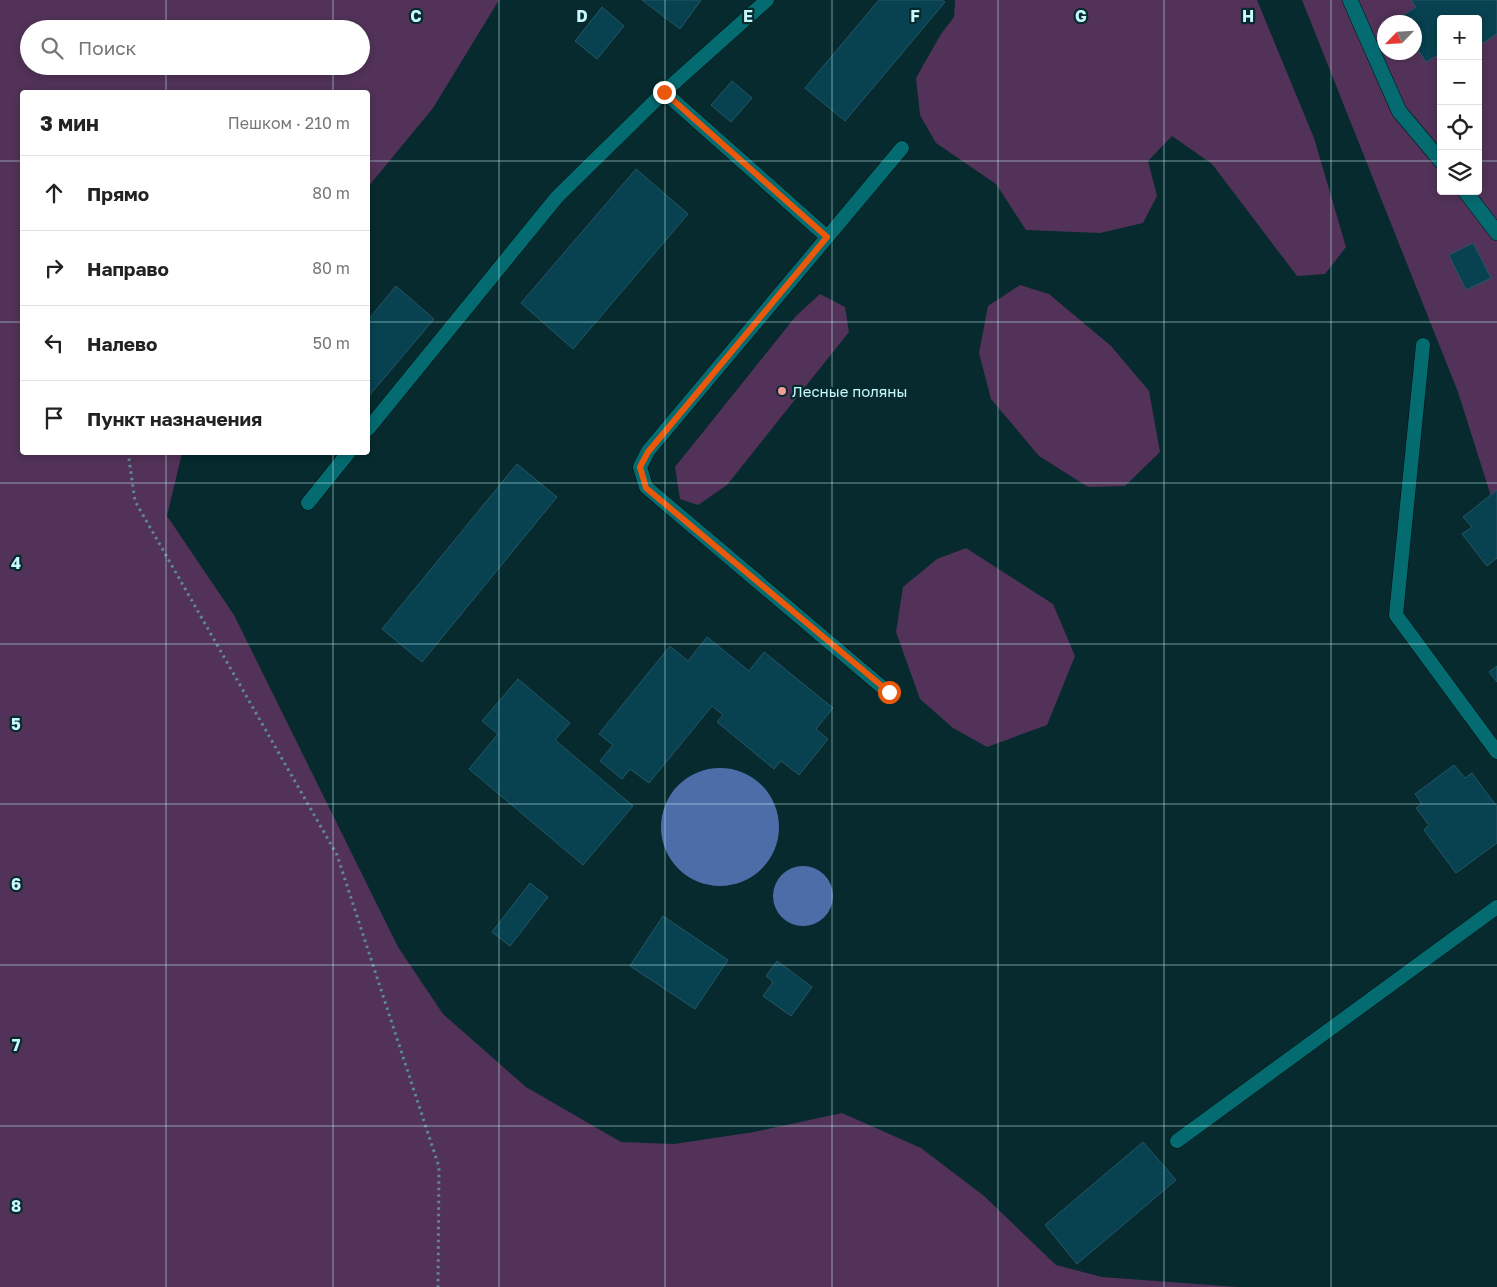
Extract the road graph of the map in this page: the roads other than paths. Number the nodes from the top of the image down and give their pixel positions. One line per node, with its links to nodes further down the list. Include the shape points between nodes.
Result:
1 (767, 0): 3 (lane)
2 (1350, 0): 5 (street, via 1399,111)
3 (664, 92): 8 (lane); 10 (lane, via 557,197)
4 (902, 148): 8 (lane)
5 (1437, 156)
6 (1468, 195): 7 (street)
7 (1497, 233)
8 (827, 237): 13 (lane, via 648,452 640,467 646,488)
9 (1423, 345): 14 (lane, via 1396,615)
10 (370, 427)
11 (347, 455): 12 (lane)
12 (308, 503)
13 (889, 692)
14 (1497, 752)
15 (1497, 907): 16 (lane)
16 (1178, 1141)

